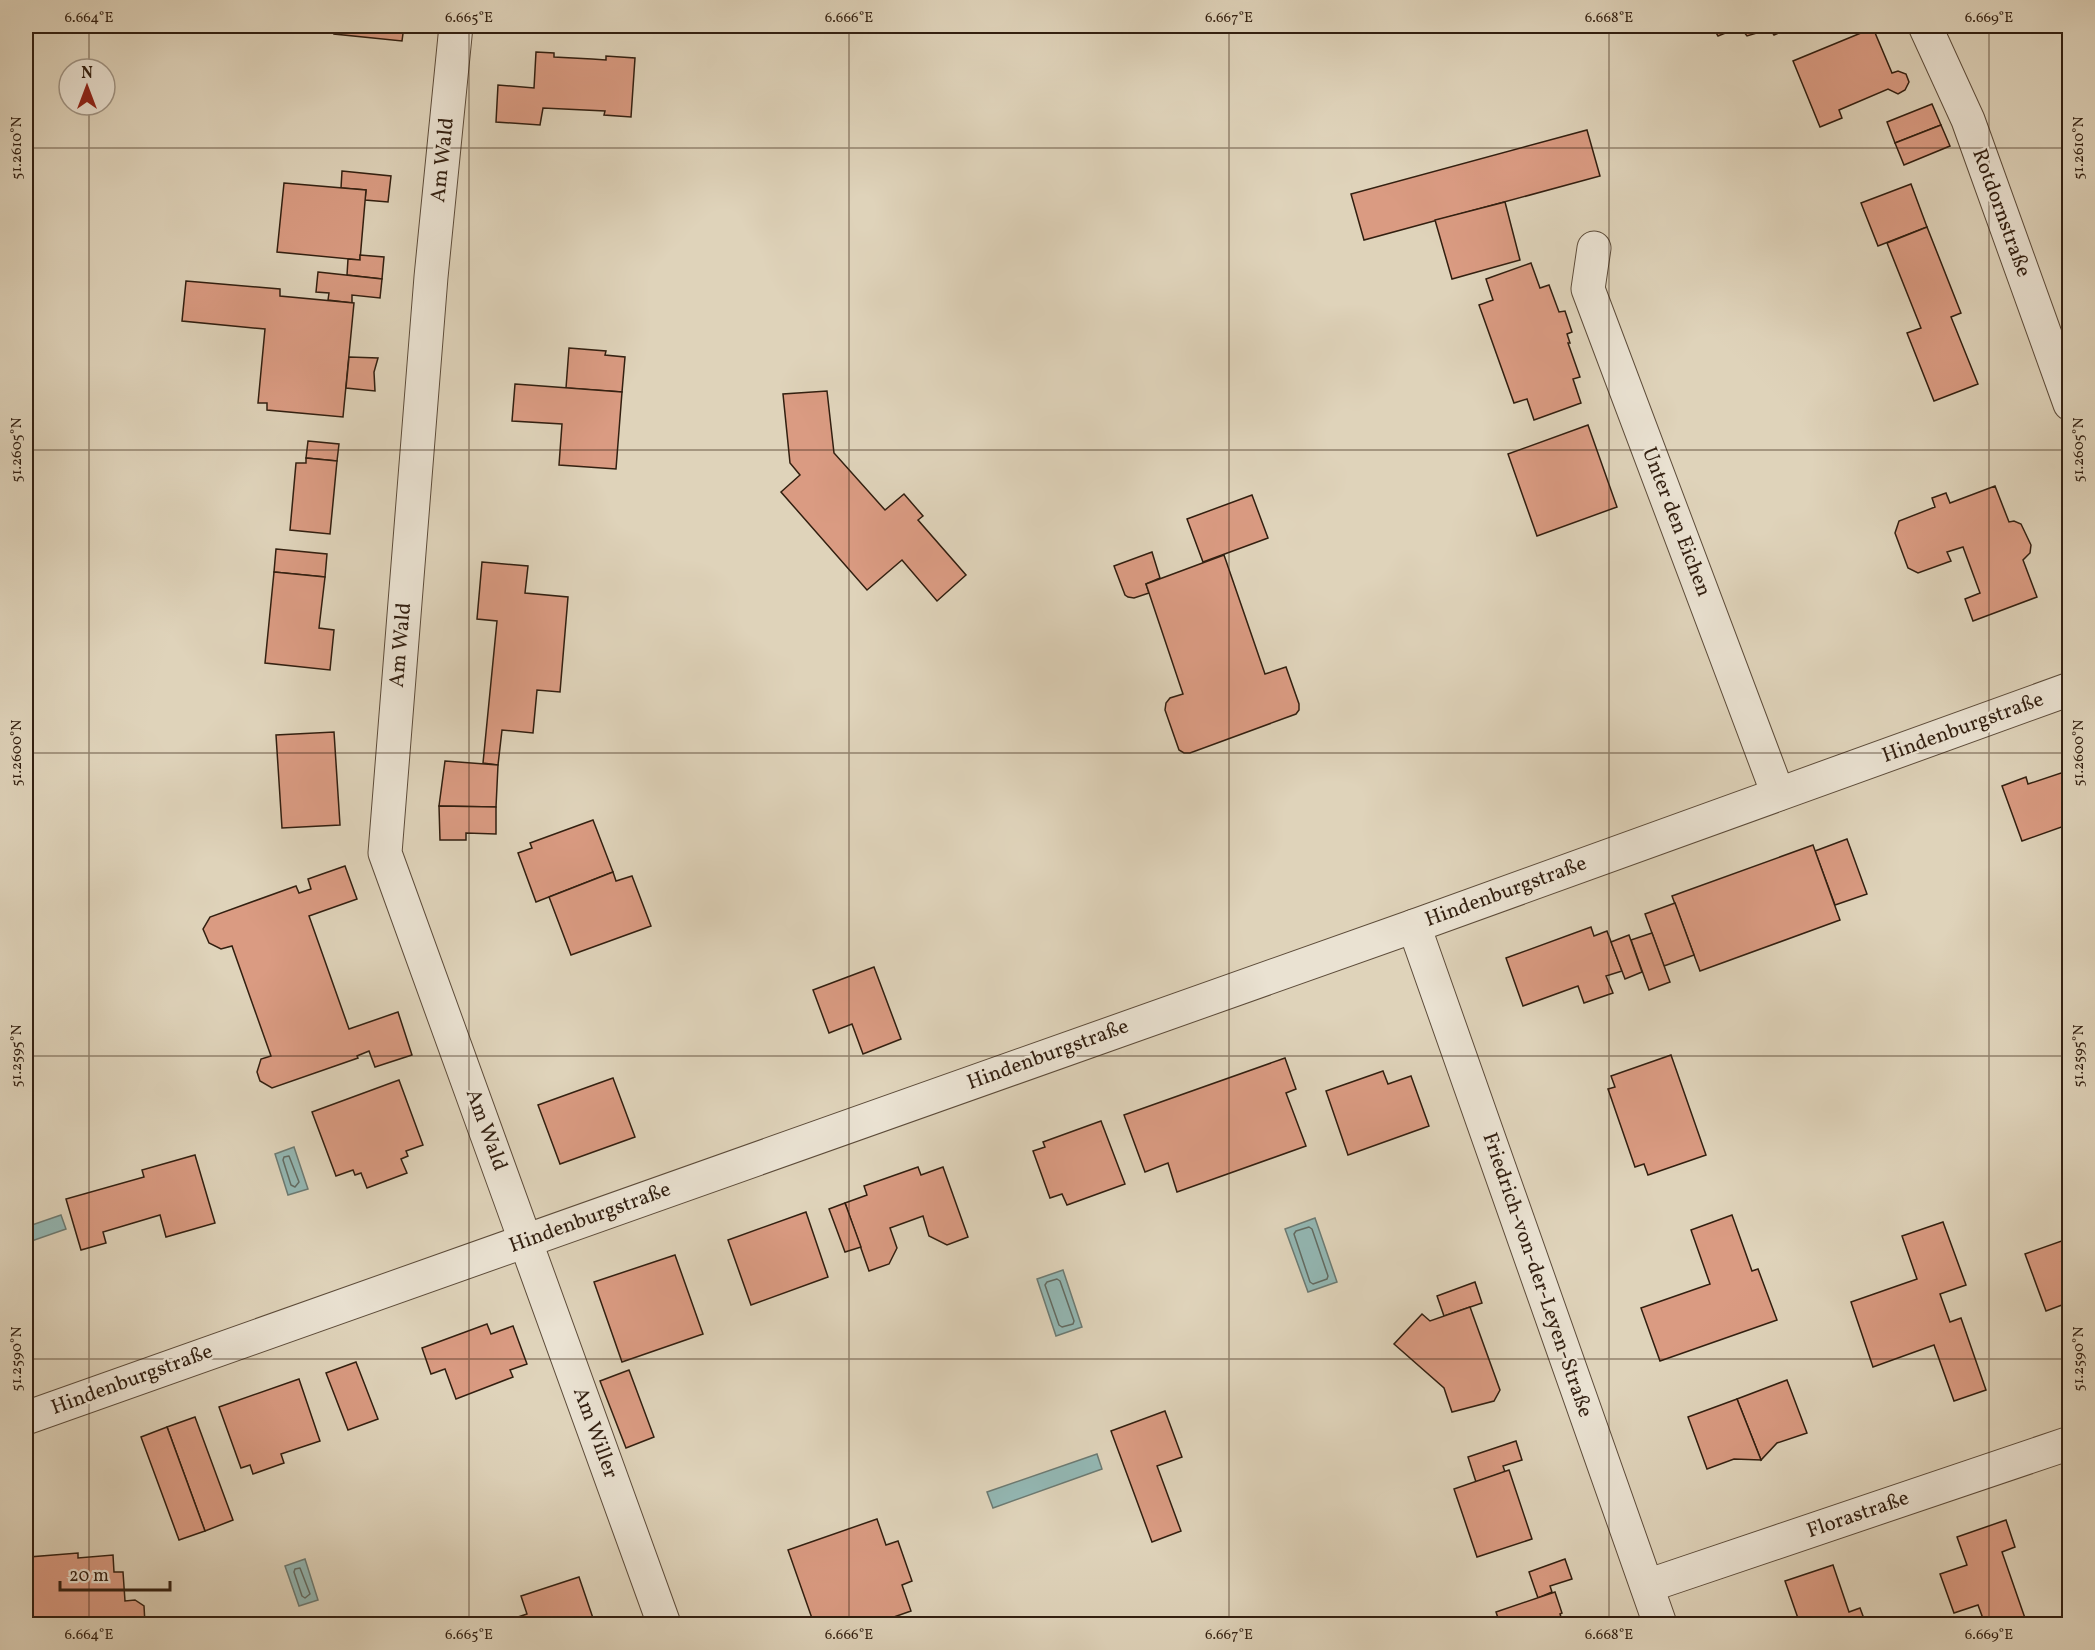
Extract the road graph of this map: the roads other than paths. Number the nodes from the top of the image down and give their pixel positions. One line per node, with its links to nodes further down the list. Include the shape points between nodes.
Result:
1 (456, 26): 8 (street, Am Wald, via 431,277 385,853)
2 (1925, 26): 4 (street, Rotdornstraße, via 1968,120)
3 (1594, 248): 6 (street, Unter den Eichen, via 1588,289)
4 (2070, 404)
5 (2070, 689): 6 (street, Hindenburgstraße)
6 (1778, 794): 7 (street, Hindenburgstraße)
7 (1414, 926): 8 (street, Hindenburgstraße); 11 (street, Friedrich-von-der-Leyen-Straße)
8 (526, 1241): 9 (street, Hindenburgstraße); 12 (street, Am Willer)
9 (26, 1418)
10 (2070, 1443): 11 (street, Florastraße)
11 (1647, 1586): 13 (street, Friedrich-von-der-Leyen-Straße)
12 (664, 1624)
13 (1660, 1624)

